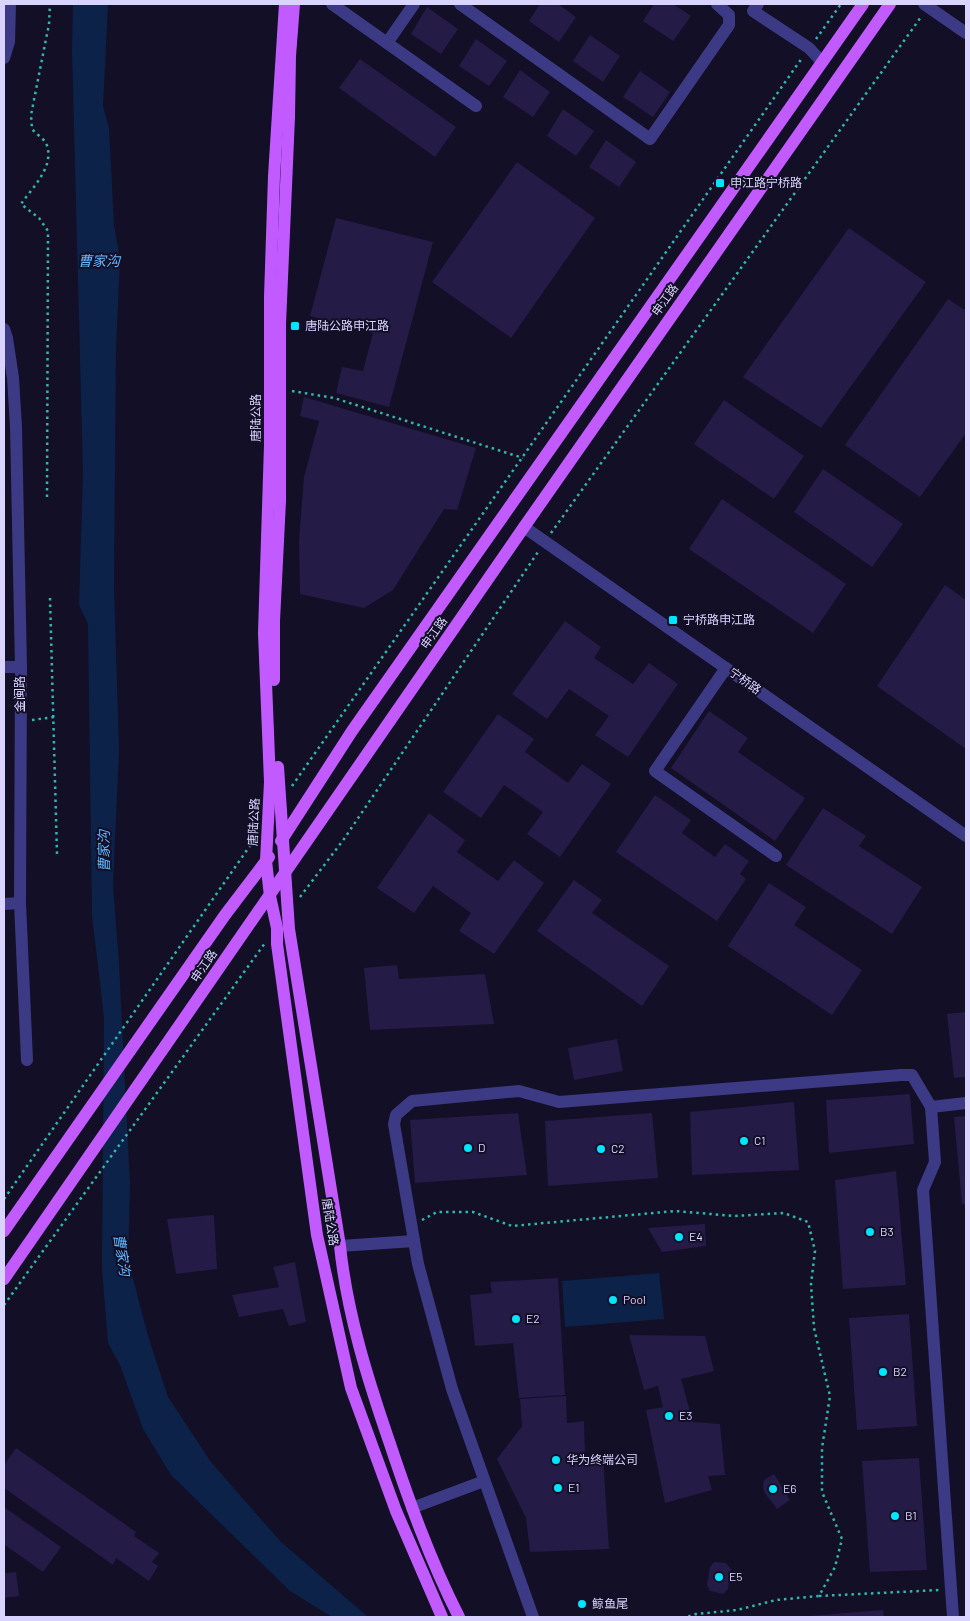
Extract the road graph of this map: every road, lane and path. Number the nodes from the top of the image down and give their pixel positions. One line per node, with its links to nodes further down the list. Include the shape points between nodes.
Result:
1 (10, 4): 17 (street, via 9,42)
2 (50, 4): 23 (path, via 31,114 32,129 45,141 48,164 21,204 48,231)
3 (285, 4): 33 (main road, 唐陆公路, via 270,297 270,445 264,633)
4 (294, 4): 21 (main road, 唐陆公路, via 280,324)
5 (332, 4): 15 (street)
6 (414, 4): 15 (street)
7 (460, 4): 8 (street, via 650,139 729,25 729,15)
8 (717, 4)
9 (758, 4): 16 (street, via 753,11)
10 (841, 4): 16 (path)
11 (863, 4): 18 (main road, 申江路)
12 (890, 4): 24 (main road, 申江路)
13 (926, 5): 14 (street); 25 (path)
14 (966, 33)
15 (387, 43): 19 (street)
16 (809, 48): 18 (street); 22 (path)
17 (4, 58)
18 (822, 62): 35 (main road, 申江路, via 352,731)
19 (476, 106)
20 (4, 329): 28 (street, 金闽路, via 13,378 16,427)
21 (281, 389): 22 (path, via 334,398); 32 (main road, 唐陆公路, via 274,621)
22 (523, 458): 32 (path)
23 (47, 497)
24 (524, 527): 25 (street, 宁桥路); 39 (main road, 申江路)
25 (545, 541): 29 (street, 宁桥路); 43 (path, via 349,832)
26 (50, 598): 30 (path)
27 (4, 667): 28 (street)
28 (21, 667): 31 (street, 金闽路)
29 (726, 668): 34 (street, 宁桥路); 37 (street, via 655,771)
30 (54, 717): 31 (path); 36 (path)
31 (20, 721): 41 (street, 金闽路)
32 (280, 804): 35 (main road, 唐陆公路)
33 (269, 820): 38 (main road, 唐陆公路); 48 (path)
34 (966, 836)
35 (281, 840): 38 (main road, 申江路); 39 (main road, 唐陆公路)
36 (57, 854)
37 (776, 856)
38 (266, 861): 40 (main road, 唐陆公路); 50 (main road, 申江路)
39 (284, 876): 40 (main road, 申江路); 43 (main road, 唐陆公路)
40 (270, 896): 44 (main road, 唐陆公路); 53 (main road, 申江路)
41 (20, 903): 42 (street); 45 (street, 金闽路)
42 (4, 904)
43 (289, 913): 52 (main road, 唐陆公路, via 289,930)
44 (277, 928): 54 (path); 59 (main road, 唐陆公路, via 317,1236 351,1388 396,1511)
45 (27, 1060)
46 (966, 1103): 47 (street)
47 (931, 1107): 49 (street, via 912,1075 559,1102 519,1092 412,1101 396,1114 394,1124); 57 (street, via 935,1162 923,1190)
48 (4, 1199)
49 (411, 1225): 51 (street); 58 (path, via 437,1212 473,1212 512,1226 675,1211 734,1216 784,1213 808,1222 815,1251 811,1284 814,1328 830,1396 822,1448 822,1492 842,1540 836,1567)
50 (4, 1231)
51 (414, 1241): 52 (street); 55 (street, via 452,1389)
52 (340, 1246): 56 (main road, 唐陆公路, via 344,1286 361,1359)
53 (4, 1279)
54 (4, 1305)
55 (484, 1481): 56 (street); 61 (street)
56 (412, 1508): 60 (main road, 唐陆公路, via 438,1575)
57 (951, 1592): 58 (path, via 933,1589); 63 (street)
58 (819, 1596): 62 (path, via 776,1600 738,1610)
59 (442, 1617)
60 (459, 1617)
61 (533, 1617)
62 (687, 1617)
63 (953, 1617)

